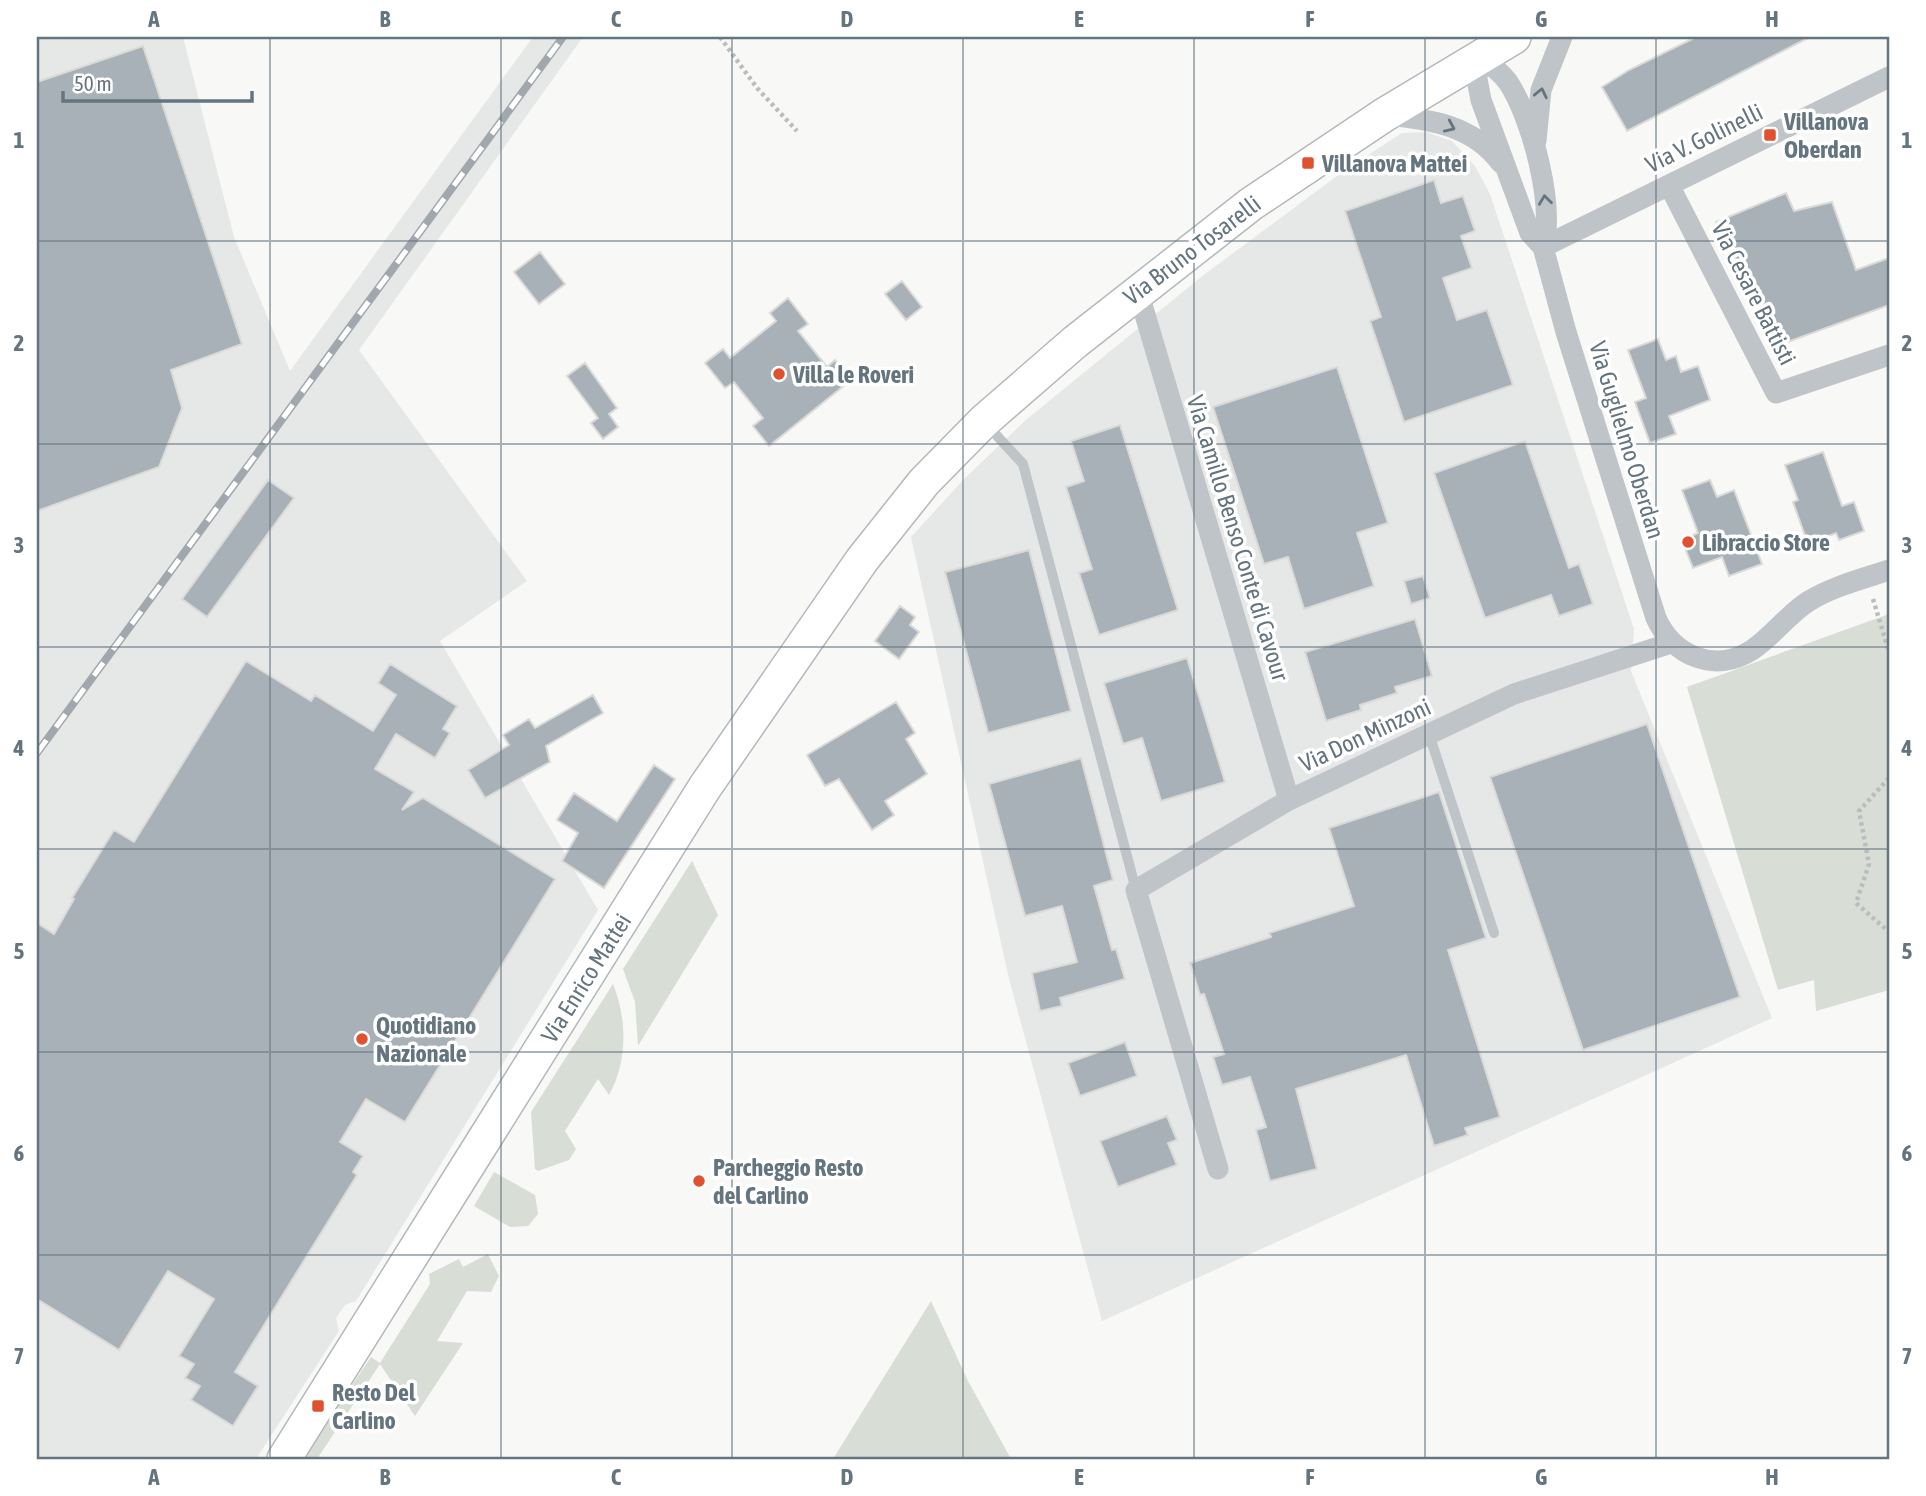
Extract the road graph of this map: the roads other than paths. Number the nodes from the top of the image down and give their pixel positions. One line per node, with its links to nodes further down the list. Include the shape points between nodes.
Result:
1 (1514, 37): 3 (main road, Via Bruno Tosarelli)
2 (1562, 37): 6 (street, Via Guglielmo Oberdan, one-way to 2, via 1541,90)
3 (1479, 57): 5 (main road, Via Bruno Tosarelli); 6 (street, Via Guglielmo Oberdan, via 1495,68 1518,100); 7 (street, Via Guglielmo Oberdan, via 1480,100)
4 (1889, 77): 8 (street, Via V. Golinelli)
5 (1384, 115): 7 (street, Via Guglielmo Oberdan, one-way to 7, via 1425,119 1457,129 1478,141); 10 (main road, Via Bruno Tosarelli, via 1270,191)
6 (1535, 153): 9 (street, Via Guglielmo Oberdan, one-way to 6, via 1548,230)
7 (1505, 168): 9 (street, Via Guglielmo Oberdan, via 1530,233)
8 (1669, 185): 9 (street, Via V. Golinelli); 11 (street, Via Cesare Battisti, via 1776,393)
9 (1543, 247): 15 (street, Via Guglielmo Oberdan, via 1656,618)
10 (1138, 291): 12 (main road, Via Bruno Tosarelli); 17 (street, Via Camillo Benso Conte di Cavour)
11 (1889, 355)
12 (984, 421): 13 (main road, Via Bruno Tosarelli); 18 (lane, via 1023,464)
13 (904, 506): 21 (main road, Via Enrico Mattei, via 833,600 705,788)
14 (1889, 570): 15 (street, via 1809,601 1752,650 1725,660 1700,659)
15 (1671, 643): 16 (street, Via Don Minzoni, via 1514,694)
16 (1429, 734): 17 (street, Via Don Minzoni); 19 (lane)
17 (1289, 800): 18 (street, Via Don Minzoni)
18 (1136, 891): 20 (street)
19 (1494, 933)
20 (1218, 1169)
21 (284, 1459)

